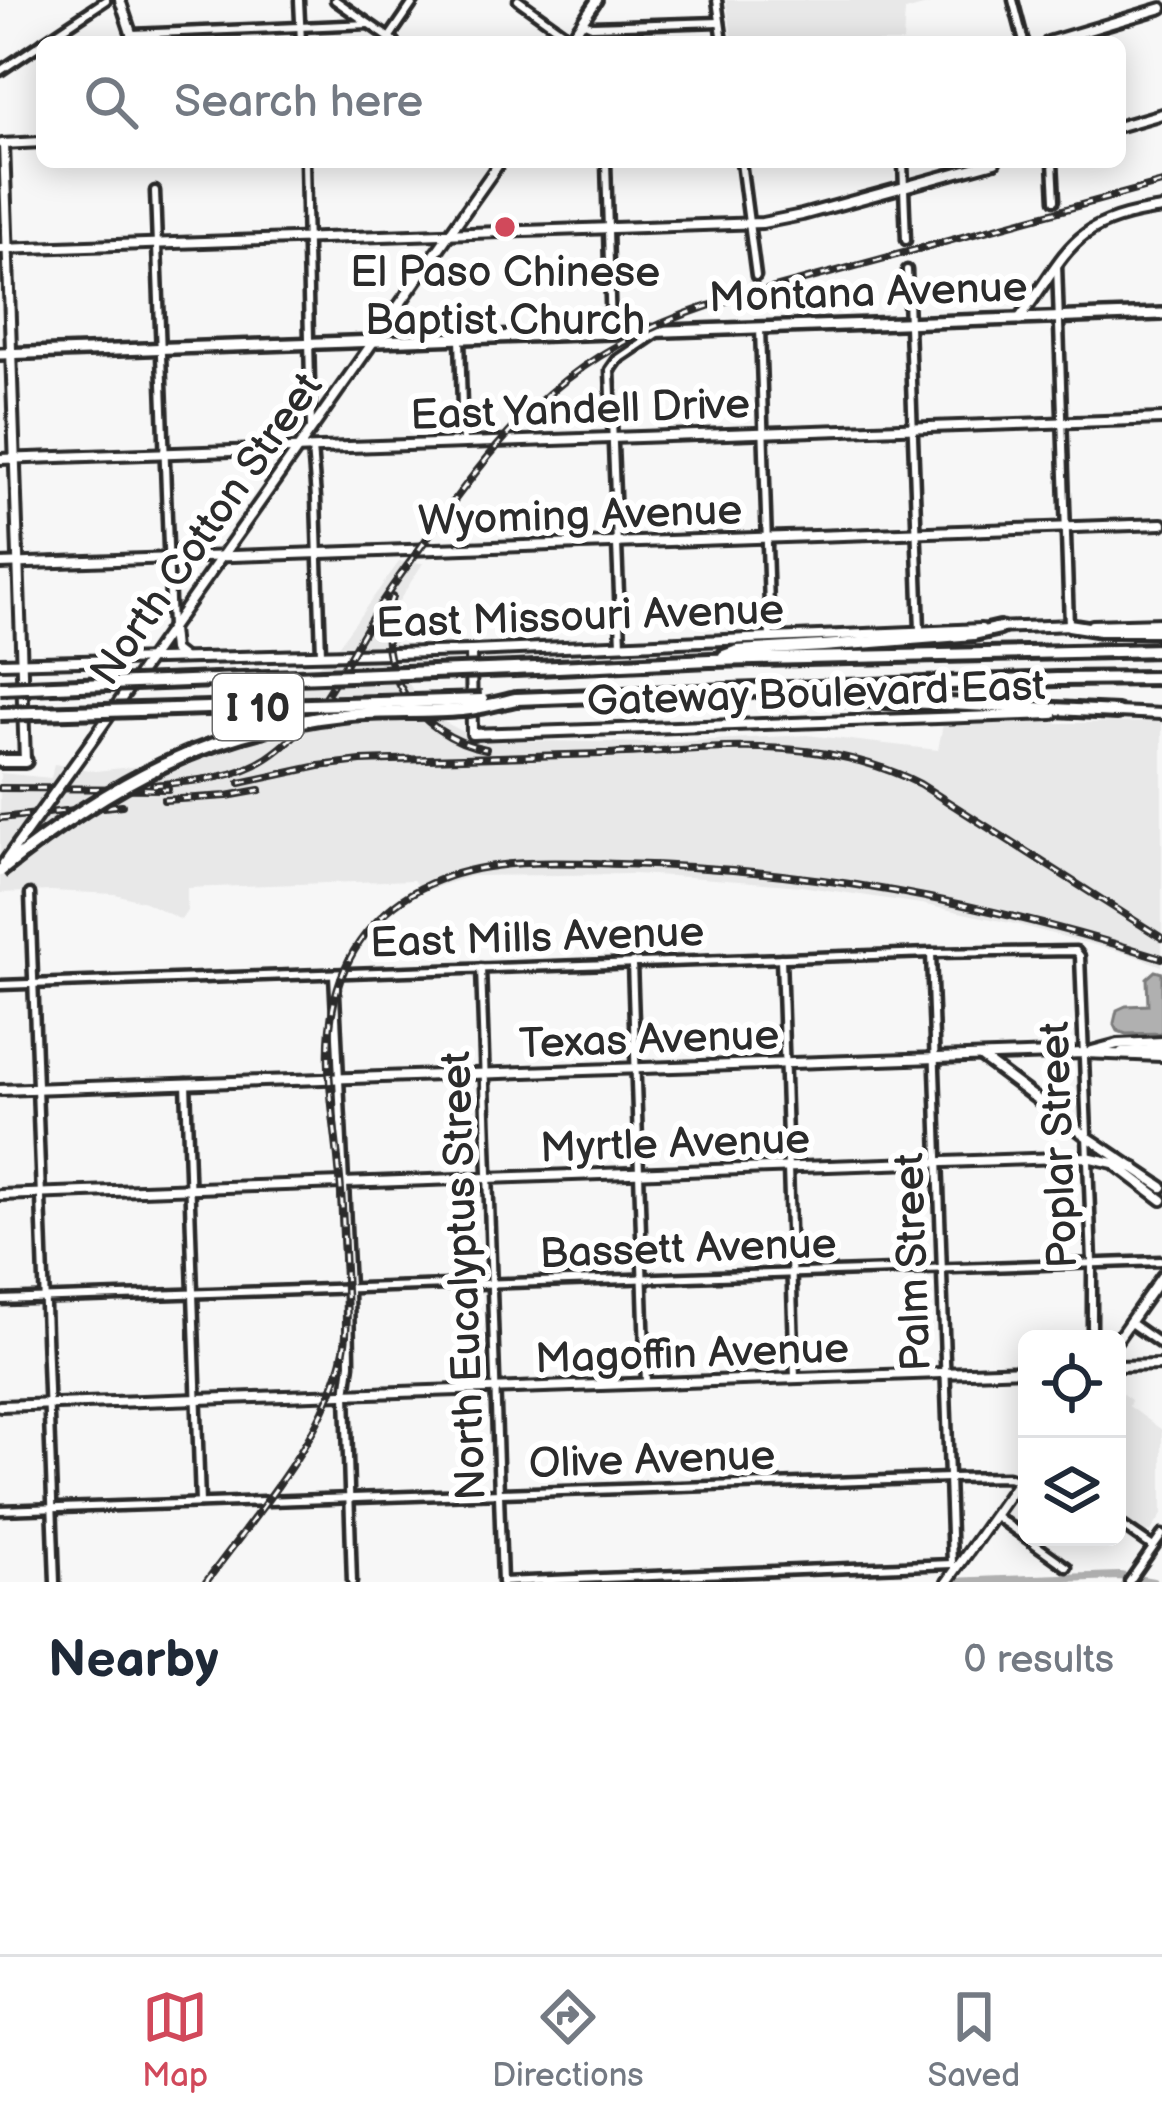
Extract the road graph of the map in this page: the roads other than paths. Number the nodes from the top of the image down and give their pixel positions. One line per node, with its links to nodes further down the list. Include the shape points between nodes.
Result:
1 (106, 0): 15 (street)
2 (120, 0): 16 (main road)
3 (299, 0): 14 (street)
4 (335, 0): 13 (street)
5 (416, 0): 20 (street)
6 (518, 0): 21 (street)
7 (597, 0): 11 (main road)
8 (717, 0): 12 (street)
9 (1012, 0): 24 (street)
10 (1162, 8): 25 (main road)
11 (582, 22): 12 (street); 22 (main road)
12 (720, 22): 23 (street)
13 (369, 24): 14 (street); 19 (street)
14 (300, 28): 17 (street); 18 (street)
15 (51, 36)
16 (132, 36)
17 (166, 36)
18 (301, 36)
19 (386, 36)
20 (394, 36)
21 (564, 36)
22 (572, 36)
23 (722, 36)
24 (1022, 36)
25 (1068, 36)
26 (36, 46): 27 (street)
27 (0, 70)
28 (1162, 114): 29 (main road)
29 (1126, 125)
30 (36, 142): 31 (main road)
31 (2, 144): 49 (main road)
32 (305, 168): 46 (street)
33 (496, 168): 45 (main road, North Cotton Street)
34 (606, 168): 44 (street)
35 (742, 168): 43 (street)
36 (902, 168): 39 (street)
37 (974, 168): 39 (main road)
38 (1053, 168): 41 (street)
39 (904, 188): 43 (main road); 47 (street)
40 (154, 190): 48 (street)
41 (1055, 200)
42 (1162, 209): 50 (main road, via 1087,231)
43 (750, 224): 44 (main road); 52 (street)
44 (608, 230): 45 (main road); 59 (street)
45 (450, 234): 46 (main road); 61 (main road, North Cotton Street)
46 (308, 238): 48 (main road); 62 (street)
47 (906, 241)
48 (157, 244): 49 (main road); 63 (street)
49 (4, 249): 64 (main road)
50 (1057, 263): 54 (street); 55 (main road)
51 (907, 270): 56 (street)
52 (756, 276)
53 (1162, 314): 54 (main road, Montana Avenue)
54 (1058, 318): 55 (main road, Montana Avenue); 66 (street)
55 (1019, 319): 56 (main road, Montana Avenue)
56 (909, 323): 57 (main road, Montana Avenue); 68 (street)
57 (760, 328): 58 (main road, Montana Avenue); 69 (street)
58 (660, 330): 59 (main road, Montana Avenue); 70 (street, via 612,365)
59 (611, 332): 60 (main road, Montana Avenue)
60 (460, 338): 61 (main road, Montana Avenue); 71 (street)
61 (374, 341): 62 (main road, Montana Avenue); 67 (main road, North Cotton Street)
62 (311, 343): 63 (main road, Montana Avenue); 67 (street)
63 (161, 348): 64 (main road, Montana Avenue); 74 (street)
64 (6, 354): 76 (main road)
65 (1162, 419): 66 (main road, East Yandell Drive)
66 (1062, 423): 68 (main road, East Yandell Drive); 78 (street)
67 (311, 427): 72 (main road); 73 (main road, North Cotton Street)
68 (913, 428): 69 (main road, East Yandell Drive); 79 (street)
69 (763, 433): 70 (main road, East Yandell Drive); 80 (street)
70 (613, 436): 71 (main road, East Yandell Drive); 81 (street)
71 (464, 442): 72 (main road, East Yandell Drive)
72 (312, 446): 73 (main road, East Yandell Drive); 82 (street)
73 (298, 447): 74 (main road, East Yandell Drive); 83 (main road, North Cotton Street)
74 (165, 453): 76 (main road, East Yandell Drive); 84 (street)
75 (0, 459): 76 (main road, East Yandell Drive)
76 (15, 459): 86 (main road)
77 (1162, 524): 78 (main road, Wyoming Avenue)
78 (1066, 527): 79 (main road, Wyoming Avenue); 87 (street)
79 (916, 533): 80 (main road, Wyoming Avenue); 91 (street)
80 (767, 538): 81 (main road, Wyoming Avenue); 92 (street)
81 (617, 543): 82 (main road, Wyoming Avenue); 93 (street)
82 (318, 553): 83 (main road, Wyoming Avenue); 96 (street)
83 (221, 557): 84 (main road, Wyoming Avenue); 89 (main road, North Cotton Street)
84 (168, 559): 86 (main road, Wyoming Avenue); 89 (street)
85 (0, 564): 86 (main road, Wyoming Avenue)
86 (19, 564): 101 (main road)
87 (1069, 626): 88 (highway); 90 (main road, East Missouri Avenue)
88 (1162, 626)
89 (171, 628): 97 (main road, via 173,650); 98 (main road, North Cotton Street)
90 (1000, 628): 91 (main road, East Missouri Avenue); 99 (highway, via 738,651)
91 (920, 630): 92 (main road, East Missouri Avenue)
92 (770, 638): 93 (main road, East Missouri Avenue)
93 (621, 644): 95 (main road, East Missouri Avenue)
94 (1162, 650): 99 (highway, I 10)
95 (471, 651): 96 (main road, East Missouri Avenue); 106 (main road, Gateway Boulevard East, via 472,734)
96 (321, 654): 97 (main road, East Missouri Avenue)
97 (184, 657): 98 (main road, East Missouri Avenue)
98 (150, 658): 101 (main road, East Missouri Avenue); 111 (main road, North Cotton Street, bridge)
99 (710, 661): 103 (highway, I 10, bridge)
100 (0, 663): 101 (main road, East Missouri Avenue)
101 (20, 663): 110 (main road)
102 (1162, 678): 104 (highway, I 10)
103 (0, 688)
104 (756, 689): 105 (highway, I 10); 106 (highway)
105 (516, 699): 107 (highway, I 10, bridge); 111 (highway, bridge, via 463,710 334,716 235,738 101,796)
106 (1117, 712): 108 (main road, Gateway Boulevard East)
107 (0, 714)
108 (1162, 714)
109 (0, 761): 110 (highway)
110 (25, 761)
111 (0, 870)
112 (30, 894): 120 (street)
113 (1076, 950): 114 (street, East Mills Avenue); 122 (street, Poplar Street)
114 (931, 952): 115 (street, East Mills Avenue); 124 (street, Palm Street)
115 (781, 958): 116 (street, East Mills Avenue); 125 (street)
116 (632, 962): 117 (street, East Mills Avenue); 126 (street)
117 (481, 968): 118 (street, East Mills Avenue); 127 (street, North Eucalyptus Street)
118 (334, 974): 120 (street, East Mills Avenue); 128 (street)
119 (0, 985): 120 (street, East Mills Avenue)
120 (34, 985): 130 (street)
121 (1162, 1049): 122 (main road, Texas Avenue)
122 (1084, 1053): 123 (main road, Texas Avenue); 132 (street, Poplar Street)
123 (980, 1057): 124 (main road, Texas Avenue); 132 (main road)
124 (934, 1058): 125 (main road, Texas Avenue); 135 (street, Palm Street)
125 (786, 1063): 126 (main road, Texas Avenue); 136 (street)
126 (635, 1068): 127 (main road, Texas Avenue); 138 (street)
127 (486, 1073): 128 (main road, Texas Avenue); 139 (street, North Eucalyptus Street)
128 (340, 1078): 129 (main road, Texas Avenue); 140 (street)
129 (185, 1083): 130 (main road, Texas Avenue); 142 (street)
130 (37, 1089): 131 (main road, Texas Avenue); 143 (street)
131 (0, 1090)
132 (1086, 1136): 133 (street, Poplar Street); 134 (main road); 137 (main road)
133 (1087, 1156): 134 (main road, Myrtle Avenue); 135 (main road, Myrtle Avenue); 147 (street, Poplar Street)
134 (1109, 1160): 137 (main road, Myrtle Avenue); 145 (main road)
135 (938, 1163): 136 (main road, Myrtle Avenue); 148 (street, Palm Street)
136 (788, 1168): 138 (main road, Myrtle Avenue); 149 (street)
137 (1136, 1168): 141 (main road)
138 (639, 1173): 139 (main road, Myrtle Avenue); 151 (street)
139 (489, 1178): 140 (main road, Myrtle Avenue); 152 (street, North Eucalyptus Street)
140 (344, 1183): 142 (main road, Myrtle Avenue); 153 (street)
141 (1162, 1187)
142 (190, 1189): 143 (main road, Myrtle Avenue); 154 (street)
143 (40, 1193): 144 (main road, Myrtle Avenue); 155 (street)
144 (0, 1195)
145 (1162, 1201)
146 (1162, 1261): 147 (street, Bassett Avenue)
147 (1092, 1262): 148 (street, Bassett Avenue); 158 (street, Poplar Street)
148 (942, 1268): 149 (street, Bassett Avenue); 164 (street, Palm Street)
149 (792, 1273): 151 (street, Bassett Avenue); 165 (street)
150 (1162, 1276): 157 (main road)
151 (643, 1278): 152 (street, Bassett Avenue); 166 (street)
152 (493, 1283): 153 (street, Bassett Avenue); 167 (street, North Eucalyptus Street)
153 (349, 1288): 154 (street, Bassett Avenue); 168 (street)
154 (194, 1294): 155 (street, Bassett Avenue); 169 (street)
155 (44, 1298): 156 (street, Bassett Avenue); 170 (street)
156 (0, 1300)
157 (1130, 1322): 159 (main road); 160 (street)
158 (1092, 1330)
159 (1124, 1330)
160 (1162, 1346)
161 (1162, 1365): 162 (main road)
162 (1126, 1366)
163 (1018, 1370): 164 (main road, Magoffin Avenue)
164 (945, 1373): 165 (main road, Magoffin Avenue); 172 (street, Palm Street)
165 (795, 1378): 166 (main road, Magoffin Avenue)
166 (646, 1383): 167 (main road, Magoffin Avenue)
167 (496, 1388): 168 (main road, Magoffin Avenue); 174 (street, North Eucalyptus Street)
168 (346, 1394): 169 (main road, Magoffin Avenue); 175 (street)
169 (197, 1399): 170 (main road, Magoffin Avenue); 176 (street)
170 (47, 1404): 171 (main road, Magoffin Avenue); 177 (street)
171 (0, 1406)
172 (949, 1478): 173 (street, Olive Avenue); 174 (street, Olive Avenue); 184 (street, Palm Street)
173 (1018, 1481): 179 (main road)
174 (499, 1493): 175 (street, Olive Avenue); 187 (street, North Eucalyptus Street)
175 (350, 1498): 176 (street, Olive Avenue); 186 (street)
176 (200, 1503): 177 (street, Olive Avenue)
177 (52, 1508): 178 (street, Olive Avenue); 185 (street)
178 (0, 1510)
179 (994, 1515): 183 (street); 184 (main road)
180 (1126, 1528): 182 (street)
181 (1162, 1535): 182 (street)
182 (1153, 1547): 188 (street)
183 (1067, 1567)
184 (952, 1572): 187 (street)
185 (55, 1582)
186 (352, 1582)
187 (502, 1582)
188 (1129, 1582)

